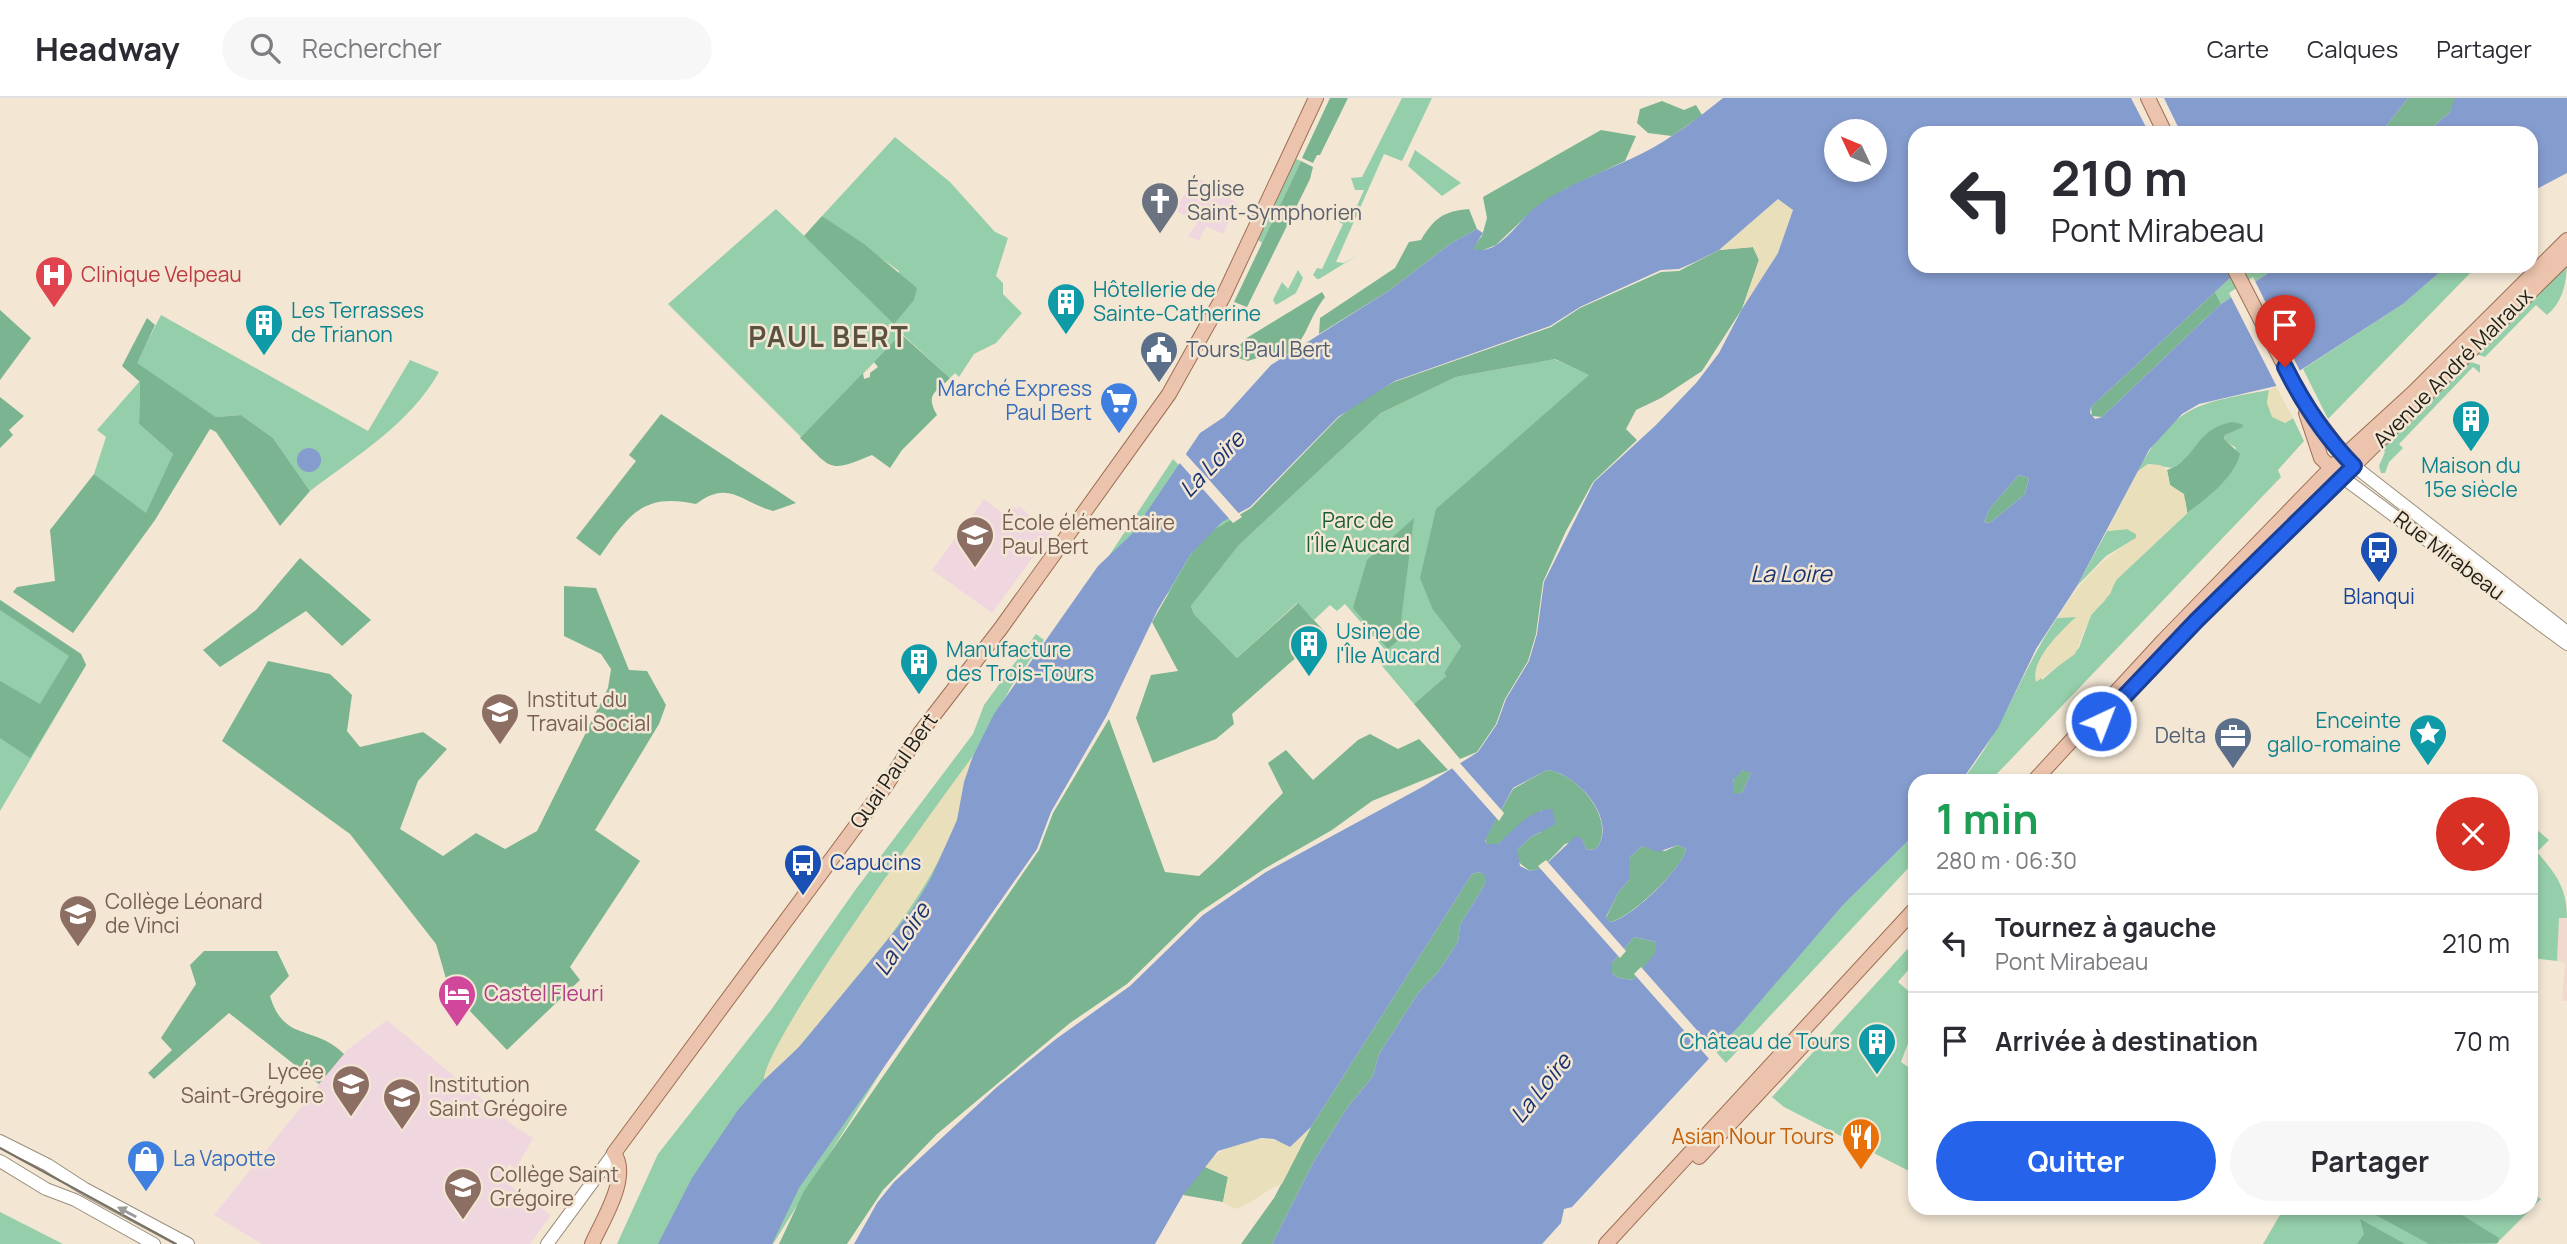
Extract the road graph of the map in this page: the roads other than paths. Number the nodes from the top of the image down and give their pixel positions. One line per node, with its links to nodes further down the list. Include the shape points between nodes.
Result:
1 (1316, 98): 19 (main road, Quai Paul Bert, via 1218,307 1149,424)
2 (2148, 98): 3 (main road)
3 (2162, 126)
4 (2567, 240): 6 (main road, Avenue André Malraux)
5 (2567, 256): 10 (main road, Avenue André Malraux)
6 (2538, 266)
7 (2237, 273): 9 (main road)
8 (2531, 273): 10 (main road, Avenue André Malraux, via 2413,393)
9 (2302, 400): 10 (main road); 11 (main road)
10 (2344, 455): 11 (main road, Avenue André Malraux); 12 (main road, Rue Mirabeau)
11 (2331, 468): 13 (main road, Rue Mirabeau); 14 (main road, Avenue André Malraux); 15 (main road, Avenue André Malraux)
12 (2567, 632)
13 (2567, 644)
14 (2041, 774)
15 (2052, 774)
16 (1908, 917): 25 (main road)
17 (1908, 930): 26 (main road)
18 (0, 1141): 22 (main road, one-way to 18)
19 (614, 1153): 23 (main road, Quai Paul Bert); 24 (main road, via 619,1159 619,1175)
20 (0, 1161): 21 (main road)
21 (154, 1244)
22 (188, 1244)
23 (547, 1244)
24 (592, 1244)
25 (1606, 1244)
26 (1616, 1244)

